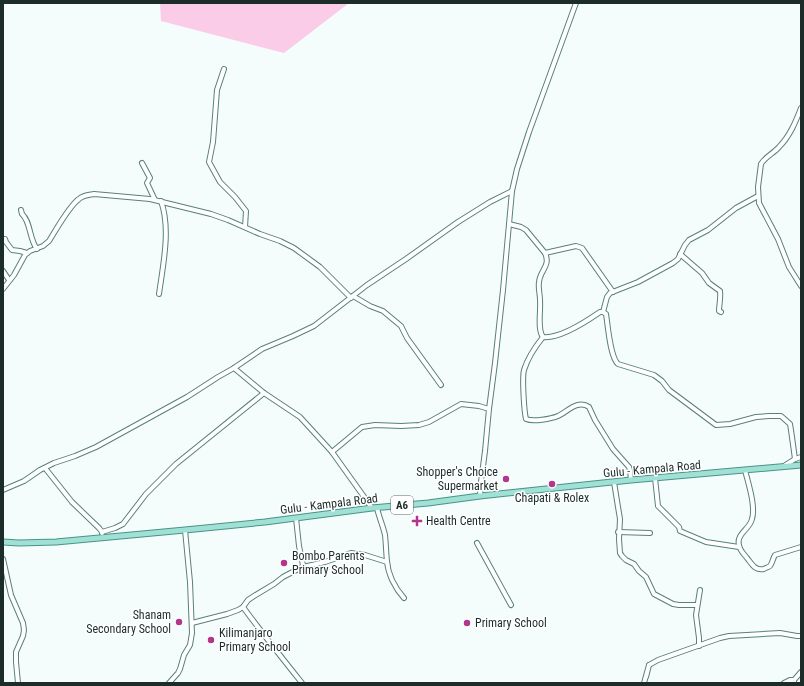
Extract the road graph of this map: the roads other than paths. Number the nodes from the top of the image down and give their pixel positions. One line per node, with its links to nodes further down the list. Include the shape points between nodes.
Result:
1 (576, 3): 5 (street, via 529,132)
2 (224, 69): 11 (street, via 217,90 209,162 220,182 246,211)
3 (801, 108): 6 (street, via 779,148 762,161)
4 (142, 163): 7 (street, via 150,178 147,183)
5 (512, 191): 10 (street); 23 (street, via 458,222)
6 (758, 196): 16 (street, via 689,240); 19 (street, via 761,208 778,239 789,267)
7 (155, 200): 8 (street); 13 (street, via 86,195 74,204 49,241)
8 (161, 201): 11 (street, via 212,214); 22 (street, via 164,210 165,250)
9 (22, 210): 13 (street)
10 (509, 224): 15 (street, via 526,230); 30 (street)
11 (245, 227): 23 (street, via 294,248 320,267)
12 (3, 239): 14 (street, via 12,250)
13 (37, 249): 14 (street)
14 (27, 253): 18 (street)
15 (545, 253): 21 (street, via 576,246 582,248); 26 (street, via 547,263 539,282 540,332)
16 (680, 254): 21 (street, via 678,259 662,270); 25 (street, via 720,291)
17 (3, 271): 18 (street)
18 (9, 280): 20 (street)
19 (801, 286)
20 (3, 289)
21 (613, 292): 24 (street, via 608,294)
22 (159, 294)
23 (352, 297): 27 (street, via 309,328 262,349); 28 (street, via 383,312 401,326)
24 (603, 312): 26 (street, via 574,328); 33 (street, via 606,314 611,348 618,364 654,375 669,390 716,425 756,417 781,416 790,424)
25 (721, 312)
26 (543, 337): 39 (street, via 531,353 524,371 526,419 553,418 575,406 589,406 601,430 627,463)
27 (234, 368): 29 (street); 36 (street, via 96,447)
28 (441, 385)
29 (264, 394): 31 (street, via 300,417); 46 (street, via 171,469 146,494 123,524)
30 (489, 409): 31 (street, via 461,404 419,425 362,427); 42 (street)
31 (332, 452): 43 (street)
32 (801, 457): 33 (street)
33 (795, 459): 35 (street)
34 (801, 465): 35 (main road, Gulu - Kampala Road / A6)
35 (783, 466): 37 (main road, Gulu - Kampala Road / A6)
36 (45, 468): 41 (street); 46 (street, via 72,502)
37 (744, 470): 38 (main road, Gulu - Kampala Road / A6); 52 (street, via 753,514 750,524 740,536)
38 (655, 478): 39 (main road, Gulu - Kampala Road / A6); 52 (street, via 658,506 680,531 706,542)
39 (631, 480): 40 (main road, Gulu - Kampala Road / A6)
40 (614, 482): 42 (main road, Gulu - Kampala Road / A6); 47 (street, via 620,519)
41 (3, 490)
42 (480, 496): 43 (main road, Gulu - Kampala Road / A6)
43 (374, 508): 44 (main road, Gulu - Kampala Road / A6); 55 (street, via 385,536)
44 (296, 518): 45 (main road, Gulu - Kampala Road / A6); 56 (street)
45 (185, 530): 49 (main road, Gulu - Kampala Road / A6); 62 (street)
46 (102, 532): 49 (street)
47 (618, 532): 48 (street); 60 (street, via 620,553 646,577 654,594 673,604)
48 (650, 533)
49 (102, 538): 50 (main road, Gulu - Kampala Road / A6, via 56,542)
50 (3, 542)
51 (477, 543): 59 (street)
52 (739, 546): 53 (street, via 752,564 760,569 771,565 775,555)
53 (801, 547)
54 (3, 559): 69 (street, via 10,590 24,630 16,652)
55 (387, 562): 56 (street, via 351,553); 58 (street, via 392,580)
56 (303, 567): 61 (street, via 254,596)
57 (700, 590): 60 (street)
58 (404, 598)
59 (511, 605)
60 (697, 605): 64 (street)
61 (243, 607): 62 (street); 71 (street)
62 (192, 623): 70 (street, via 190,645 180,669)
63 (801, 636): 64 (street, via 780,633 729,636)
64 (699, 646): 65 (street)
65 (649, 665): 67 (street); 72 (street)
66 (801, 672): 68 (street)
67 (646, 677)
68 (794, 681): 73 (street)
69 (18, 683)
70 (169, 683)
71 (302, 683)
72 (644, 683)
73 (784, 683)

